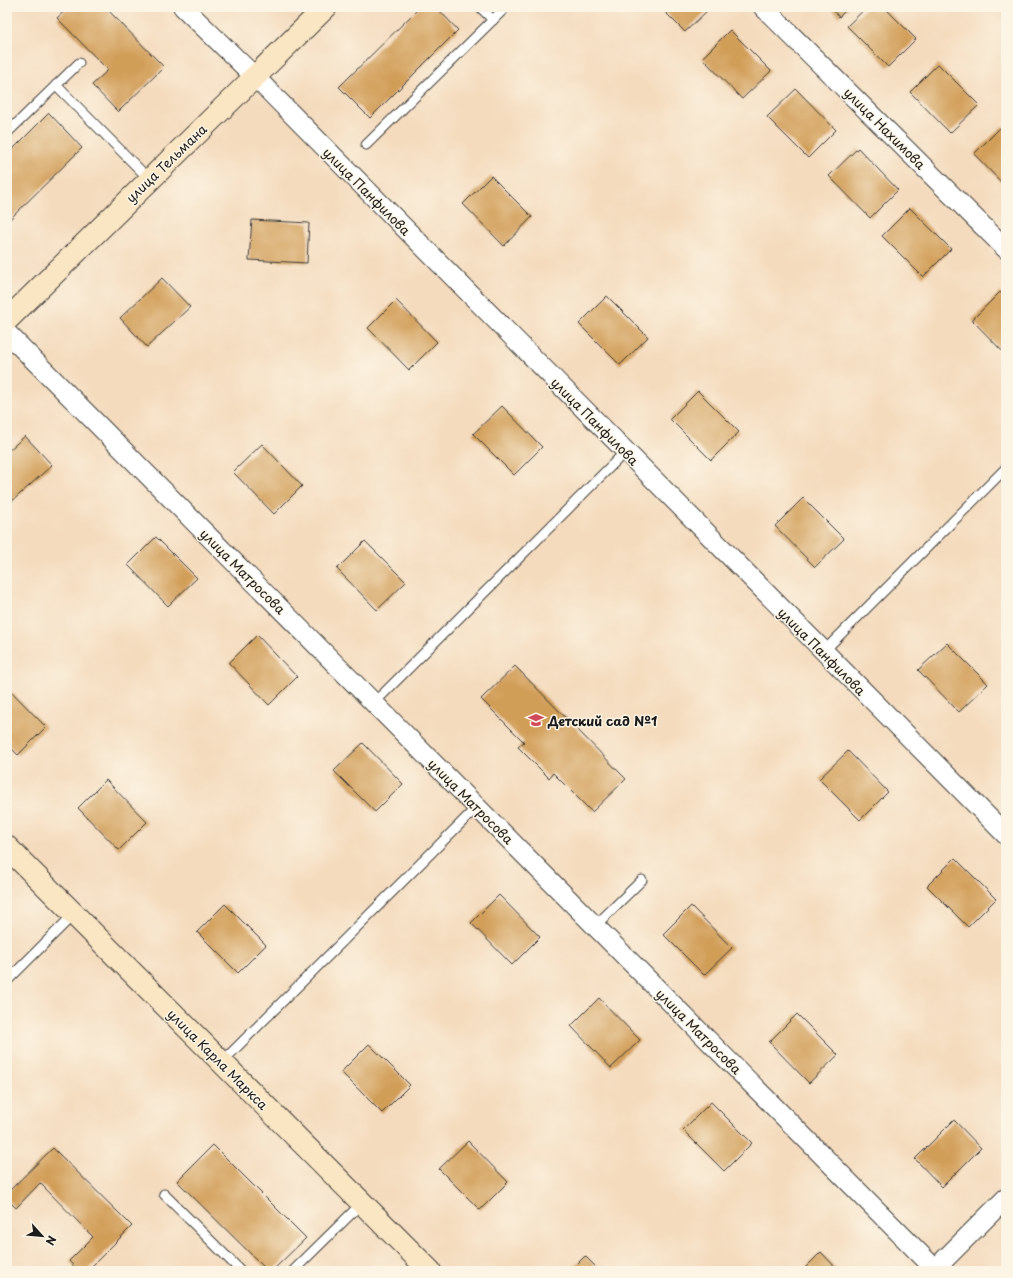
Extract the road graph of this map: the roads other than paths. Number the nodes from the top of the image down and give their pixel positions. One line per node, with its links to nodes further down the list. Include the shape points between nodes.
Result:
1 (183, 7): 8 (street, улица Панфилова)
2 (326, 7): 8 (main road, улица Тельмана)
3 (480, 7): 6 (lane)
4 (506, 7): 6 (lane)
5 (763, 7): 13 (street, улица Нахимова)
6 (493, 20): 11 (lane)
7 (78, 63): 9 (lane)
8 (255, 77): 12 (main road, улица Тельмана); 16 (street, улица Панфилова)
9 (56, 85): 10 (lane); 12 (lane)
10 (7, 133)
11 (366, 145)
12 (150, 180): 14 (main road, улица Тельмана)
13 (1006, 249)
14 (7, 320)
15 (7, 333): 19 (street, улица Матросова)
16 (625, 452): 18 (street, улица Панфилова); 19 (lane)
17 (1006, 468): 18 (lane)
18 (823, 652): 21 (street, улица Панфилова)
19 (374, 703): 20 (street, улица Матросова)
20 (477, 807): 25 (street, улица Матросова); 27 (lane)
21 (1006, 835)
22 (7, 848): 24 (main road, улица Карла Маркса)
23 (642, 880): 25 (lane)
24 (74, 914): 26 (lane); 27 (main road, улица Карла Маркса)
25 (595, 926): 31 (street, улица Матросова)
26 (7, 981)
27 (222, 1062): 30 (main road, улица Карла Маркса)
28 (164, 1194): 32 (lane)
29 (1006, 1198): 31 (street)
30 (362, 1203): 33 (lane); 34 (main road, улица Карла Маркса)
31 (934, 1270)
32 (242, 1271)
33 (293, 1271)
34 (430, 1271)

